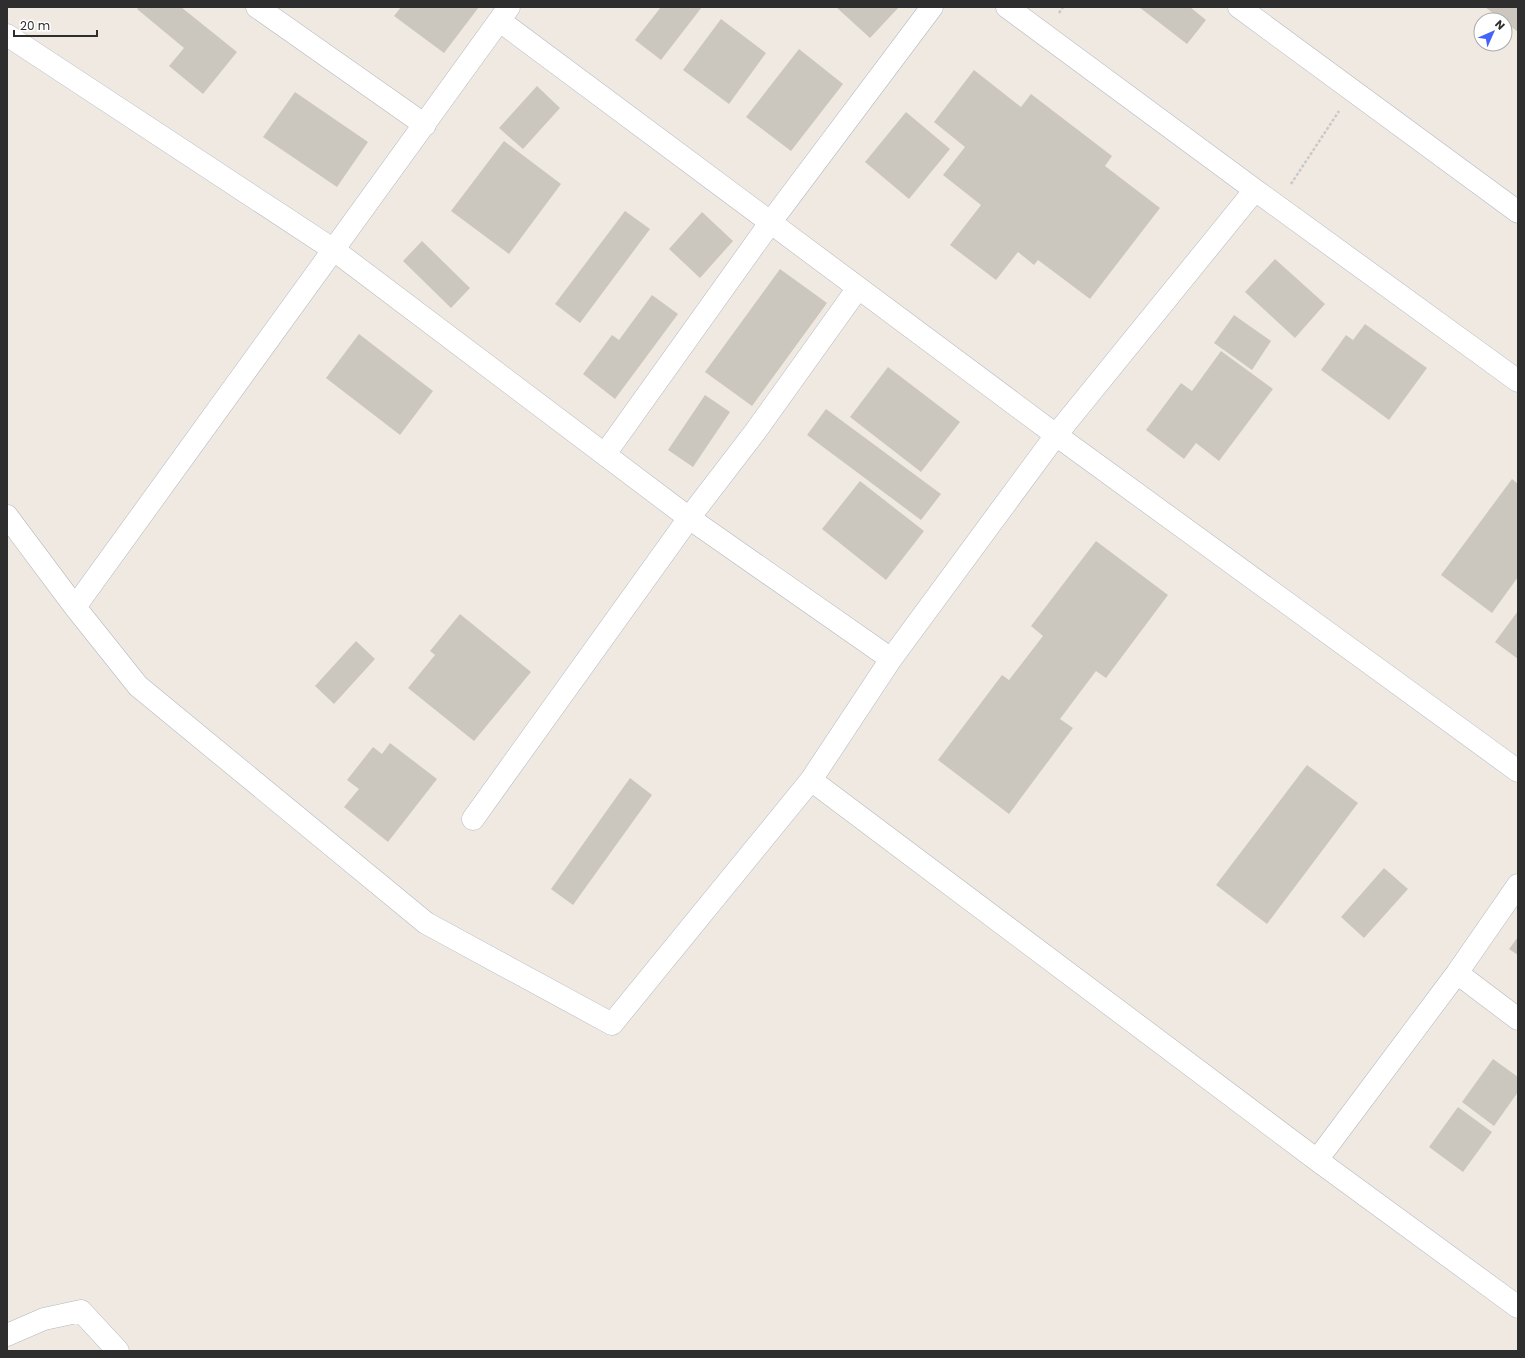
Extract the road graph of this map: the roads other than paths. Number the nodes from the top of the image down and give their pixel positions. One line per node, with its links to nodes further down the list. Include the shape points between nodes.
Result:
1 (258, 7): 7 (street)
2 (932, 7): 10 (street)
3 (1007, 7): 8 (street)
4 (1239, 7): 9 (street)
5 (504, 14): 7 (street); 10 (street)
6 (7, 35): 11 (street)
7 (425, 125): 11 (street)
8 (1255, 190): 13 (street); 14 (street)
9 (1518, 212)
10 (770, 222): 12 (street); 15 (street)
11 (334, 250): 15 (street); 18 (street)
12 (858, 288): 14 (street); 17 (street, via 755,432)
13 (1518, 381)
14 (1056, 435): 19 (street); 20 (street)
15 (605, 454): 17 (street)
16 (7, 516): 18 (street)
17 (689, 518): 19 (street); 22 (street)
18 (75, 607): 21 (street, via 138,686 426,923 612,1024)
19 (891, 659): 21 (street)
20 (1518, 771)
21 (811, 780): 26 (street)
22 (474, 819)
23 (1518, 885): 24 (street)
24 (1456, 973): 25 (street); 26 (street)
25 (1518, 1019)
26 (1316, 1160): 27 (street)
27 (1518, 1307)
28 (7, 1335): 29 (street, via 44,1319 81,1312)
29 (118, 1351)

